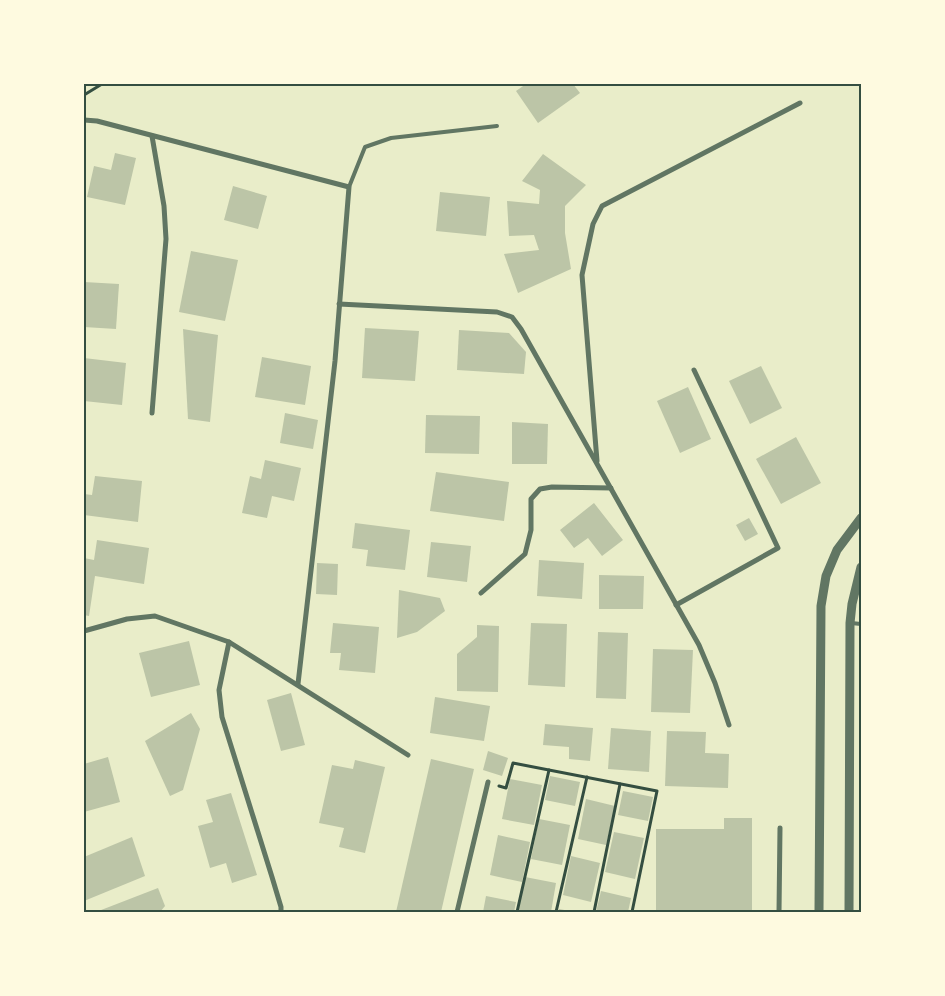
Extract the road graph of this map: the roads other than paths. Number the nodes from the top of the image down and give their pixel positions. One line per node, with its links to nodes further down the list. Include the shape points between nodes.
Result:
1 (800, 103): 9 (street, via 602,206 593,224 582,275)
2 (84, 120): 4 (street)
3 (497, 126): 5 (lane, via 391,138 365,147)
4 (152, 136): 5 (street); 8 (street, via 166,239)
5 (349, 187): 6 (street)
6 (339, 304): 9 (street, via 497,312 512,317); 19 (street)
7 (694, 370): 14 (street, via 778,548)
8 (152, 414)
9 (597, 465): 10 (street)
10 (610, 488): 13 (street, via 540,489 531,499 531,530 525,554); 14 (street)
11 (861, 518): 27 (street, via 837,550 826,576 821,606)
12 (861, 567): 15 (street)
13 (480, 593)
14 (676, 605): 20 (street, via 699,645)
15 (850, 623): 16 (lane); 28 (street)
16 (861, 624)
17 (84, 631): 18 (street, via 127,619 155,616)
18 (229, 642): 19 (street); 24 (street, via 219,690 222,717)
19 (298, 684): 21 (street)
20 (729, 725)
21 (408, 754)
22 (488, 782): 25 (street)
23 (780, 828): 26 (street)
24 (281, 912)
25 (457, 912)
26 (779, 912)
27 (819, 912)
28 (849, 912)

